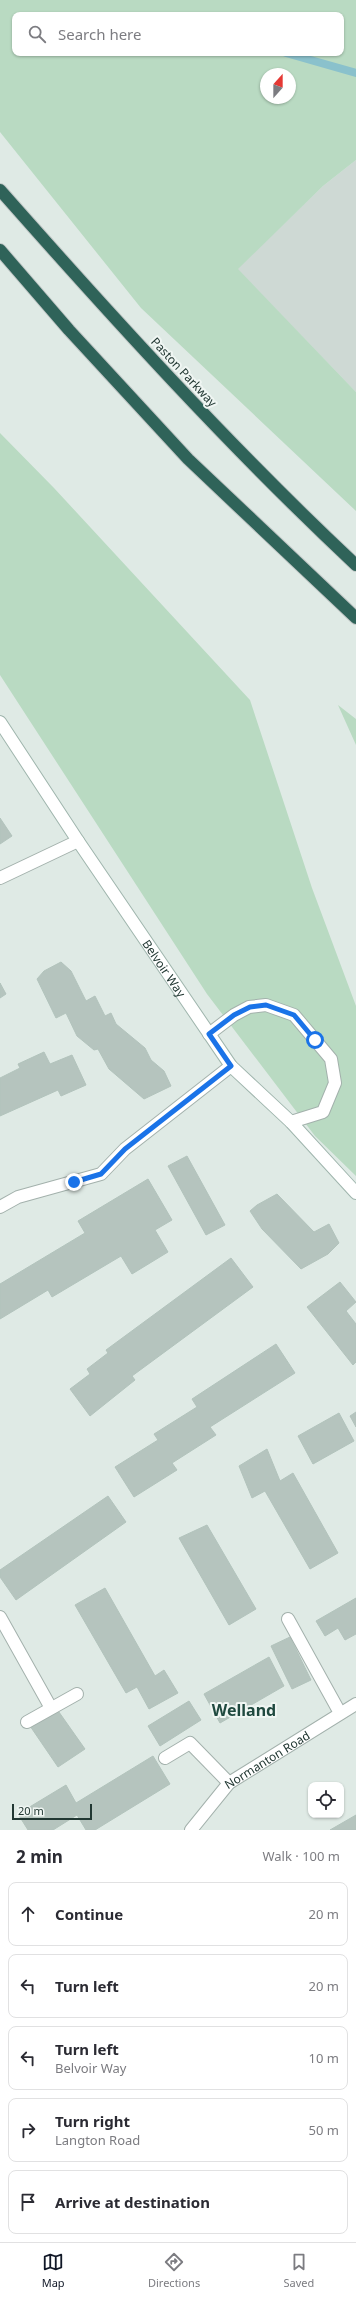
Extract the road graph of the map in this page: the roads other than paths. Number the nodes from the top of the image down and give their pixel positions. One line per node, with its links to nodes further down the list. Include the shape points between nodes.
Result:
1 (0, 190): 3 (highway, Paston Parkway, via 100,303 219,430)
2 (0, 250): 4 (highway, via 69,330 188,459)
3 (356, 565)
4 (356, 618)
5 (0, 722): 6 (street, Belvoir Way)
6 (78, 841): 7 (street); 8 (street, Belvoir Way)
7 (0, 878)
8 (209, 1034): 9 (street, Belvoir Way); 10 (street, via 234,1015 250,1007 266,1005 294,1015 331,1059 336,1083 323,1112)
9 (231, 1066): 10 (street, Belvoir Way); 12 (street, via 125,1149 101,1174 18,1196)
10 (291, 1122): 11 (street, Belvoir Way)
11 (356, 1193)
12 (0, 1206)
13 (0, 1617): 17 (street)
14 (288, 1619): 18 (street)
15 (77, 1694): 17 (street)
16 (356, 1704): 18 (street, Normanton Road)
17 (51, 1708): 19 (street)
18 (340, 1713): 21 (street, Normanton Road)
19 (27, 1722)
20 (165, 1758): 21 (street, via 190,1743)
21 (229, 1783): 22 (street, Normanton Road)
22 (191, 1830)

